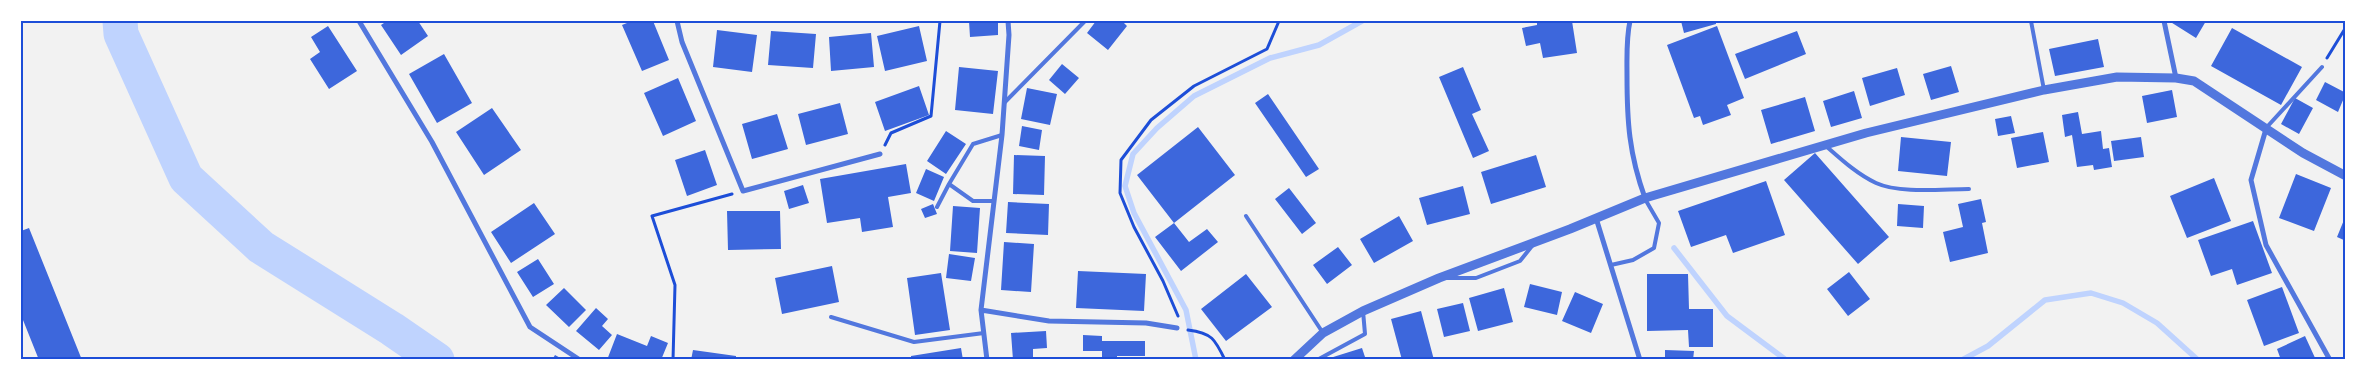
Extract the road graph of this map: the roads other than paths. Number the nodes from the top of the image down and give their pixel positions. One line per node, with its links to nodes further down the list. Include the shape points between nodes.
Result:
1 (359, 21): 33 (street, via 432,142 530,327)
2 (677, 21): 15 (street, via 682,42 743,191)
3 (1008, 21): 11 (street)
4 (1085, 21): 11 (lane)
5 (1630, 21): 19 (street, via 1627,57 1629,144)
6 (2030, 21): 10 (lane)
7 (2164, 21): 9 (street)
8 (2322, 67): 12 (lane)
9 (2176, 78): 10 (street, via 2116,77); 12 (street, via 2194,80)
10 (2044, 90): 14 (street, via 1866,133)
11 (1005, 102): 13 (street)
12 (2266, 128): 16 (street); 38 (street, via 2251,180 2266,245)
13 (1002, 135): 17 (lane, via 973,144); 20 (street)
14 (1826, 146): 18 (lane, via 1854,171 1878,184 1905,188); 19 (street)
15 (880, 154)
16 (2346, 176)
17 (949, 184): 20 (lane, via 973,201); 21 (lane)
18 (1970, 189)
19 (1645, 198): 23 (street); 25 (lane, via 1658,223 1654,248 1633,260)
20 (994, 201): 27 (street)
21 (938, 207)
22 (1246, 216): 32 (lane)
23 (1596, 218): 24 (street); 25 (street)
24 (1535, 242): 26 (street); 26 (lane, via 1520,261 1476,278)
25 (1611, 265): 37 (street)
26 (1439, 278): 28 (street)
27 (981, 310): 30 (street, via 1049,321 1146,323); 31 (street)
28 (1363, 311): 32 (street); 36 (lane, via 1365,334)
29 (831, 317): 31 (lane, via 914,342)
30 (1177, 328)
31 (984, 333): 34 (street)
32 (1323, 333): 35 (street)
33 (580, 360)
34 (987, 360)
35 (1294, 360)
36 (1317, 360)
37 (1640, 360)
38 (2330, 360)

